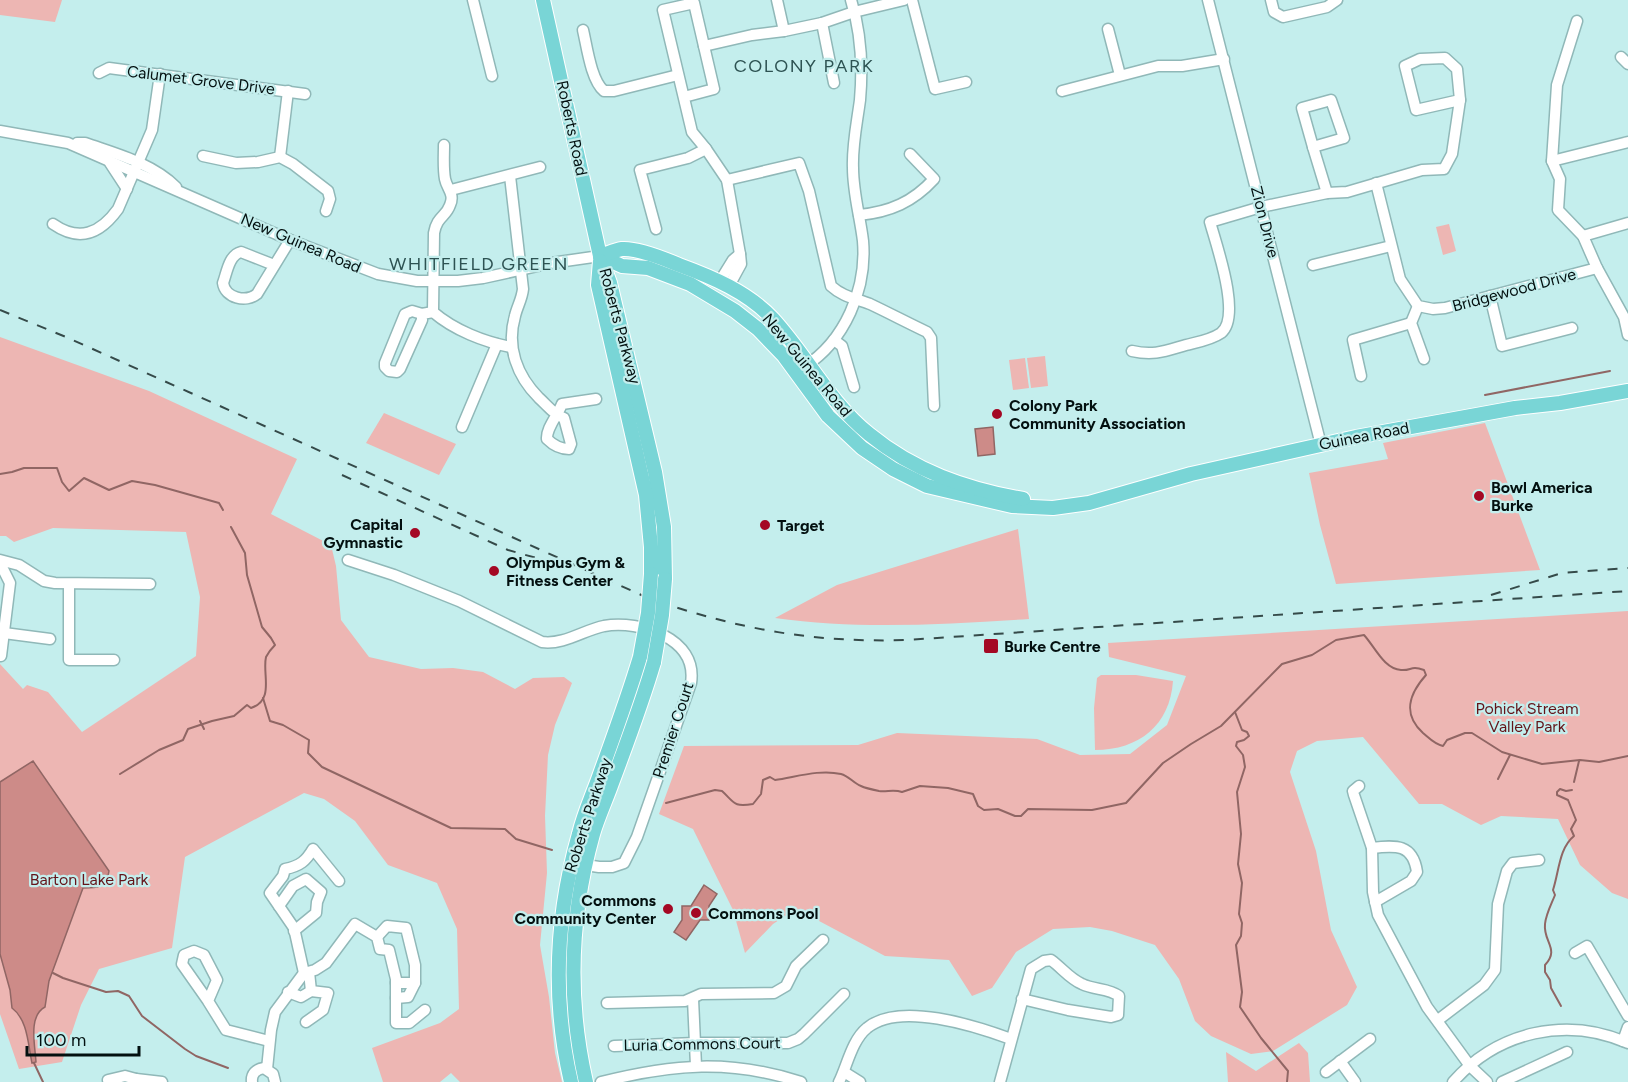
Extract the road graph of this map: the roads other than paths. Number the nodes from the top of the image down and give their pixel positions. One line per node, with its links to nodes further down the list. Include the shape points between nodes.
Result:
1 (473, 0): 22 (street)
2 (543, 0): 58 (main road, Roberts Road)
3 (777, 0): 15 (street)
4 (851, 0): 10 (street)
5 (904, 0): 10 (street)
6 (912, 0): 24 (street, via 935,89)
7 (1209, 0): 17 (street, Zion Drive)
8 (1271, 0): 9 (street, via 1275,12 1283,16 1327,7)
9 (1337, 0)
10 (855, 12): 12 (street); 51 (street, via 861,74 853,169)
11 (1577, 21): 39 (street, via 1557,85)
12 (822, 23): 15 (street); 23 (street)
13 (1108, 29): 21 (street)
14 (583, 30): 20 (street, via 596,79 604,91)
15 (784, 31): 16 (street)
16 (704, 46): 20 (street, via 694,3 663,10); 28 (street, via 714,89)
17 (1224, 58): 21 (street); 49 (street, Zion Drive)
18 (99, 73): 19 (street, Calumet Grove Drive, via 109,68)
19 (160, 74): 25 (street, Calumet Grove Drive); 41 (street, via 152,130)
20 (678, 75): 28 (street)
21 (1120, 75): 26 (street)
22 (492, 76)
23 (834, 82)
24 (966, 82)
25 (288, 91): 27 (street, Calumet Grove Drive); 38 (street)
26 (1062, 91)
27 (305, 94)
28 (684, 97): 35 (street, via 692,132)
29 (1460, 100): 29 (street, via 1457,69 1445,58 1420,59 1405,66 1416,110); 45 (street, via 1452,154 1444,169 1422,170)
30 (0, 131): 32 (street, New Guinea Road)
31 (1628, 142): 39 (street)
32 (68, 143): 40 (street, New Guinea Road); 41 (street, New Guinea Road, via 85,143)
33 (444, 145): 47 (street, via 445,179)
34 (1313, 147): 34 (street, via 1302,108 1331,100 1344,138); 48 (street)
35 (706, 149): 44 (street); 54 (street, via 688,158 640,170)
36 (910, 154): 51 (street, via 934,179 922,192 896,208)
37 (203, 156): 38 (street, via 236,163)
38 (280, 157): 50 (street, via 328,191)
39 (1552, 161): 55 (street, via 1560,179 1557,210)
40 (110, 163): 41 (street, New Guinea Road); 46 (street)
41 (136, 167): 46 (street); 56 (street, New Guinea Road, via 169,180 182,193)
42 (540, 167): 43 (street)
43 (510, 176): 47 (street); 62 (street)
44 (727, 180): 64 (street, via 741,264); 66 (street, via 799,163 831,286 839,294)
45 (1376, 183): 48 (street, via 1347,192); 57 (street)
46 (127, 189): 53 (street, via 118,209 99,228 73,234)
47 (452, 190): 63 (street, via 450,207 436,223)
48 (1327, 193): 49 (street)
49 (1261, 207): 75 (street, via 1210,222 1228,293 1230,318 1223,332 1149,355); 84 (street, Zion Drive)
50 (326, 212)
51 (859, 215): 66 (street, via 863,258)
52 (1628, 223): 55 (street)
53 (53, 224)
54 (656, 229)
55 (1583, 236): 61 (street)
56 (290, 240): 59 (street); 63 (street, New Guinea Road, via 378,274)
57 (1391, 246): 60 (street); 67 (street, via 1400,279)
58 (600, 256): 62 (street, New Guinea Road); 64 (main road, New Guinea Road, via 623,249 634,251 668,260); 77 (main road, New Guinea Road, via 622,266 648,268 714,297); 94 (main road, Roberts Parkway, bridge, via 598,285 645,495 651,574); 94 (main road, Roberts Parkway, bridge, via 656,472 664,527 662,615)
59 (274, 265): 59 (street, via 237,252 223,283 226,293 245,300 251,298)
60 (1313, 265)
61 (1597, 268): 65 (street, Bridgewood Drive); 71 (street, via 1624,317)
62 (521, 270): 63 (street, New Guinea Road, via 483,278); 74 (street, via 523,289)
63 (434, 281): 68 (street)
64 (724, 284): 77 (main road, New Guinea Road, via 772,317 796,347)
65 (1490, 296): 67 (street, Bridgewood Drive, via 1445,308); 70 (street, via 1502,346)
66 (856, 299): 72 (street); 82 (street, via 927,332 931,338)
67 (1418, 306): 69 (street)
68 (428, 313): 68 (street, via 405,314 385,363 389,371 400,369); 73 (street)
69 (1411, 323): 76 (street); 78 (street, via 1353,340)
70 (1572, 328)
71 (1628, 335)
72 (834, 340): 77 (street); 79 (street, via 843,346)
73 (497, 344): 74 (street); 83 (street)
74 (511, 347): 81 (street, via 523,379 558,416 562,404)
75 (1132, 351)
76 (1424, 359)
77 (802, 368): 85 (main road, New Guinea Road, via 828,416 847,435 878,460 927,486 1025,508 1088,496)
78 (1361, 376)
79 (854, 387)
80 (1628, 391): 84 (main road, Guinea Road)
81 (596, 399)
82 (934, 406)
83 (462, 428)
84 (1321, 445): 85 (main road, Guinea Road)
85 (1102, 498)
86 (348, 560): 98 (street, Premier Court, via 459,601 542,642 621,625 656,632 683,648 690,663 691,683 637,837 624,863 612,867)
87 (0, 561): 88 (street, via 19,565 44,580); 90 (street, via 10,583)
88 (69, 584): 89 (street); 93 (street, via 69,660)
89 (150, 584)
90 (4, 633): 91 (street); 92 (street)
91 (50, 639)
92 (2, 656)
93 (114, 660)
94 (647, 660): 98 (main road, Roberts Parkway, via 646,689)
95 (1359, 786): 96 (street, via 1353,791)
96 (1372, 848): 100 (street); 100 (street, via 1404,848 1417,872 1411,881)
97 (1539, 860): 119 (street, via 1513,863 1507,871 1498,904 1496,970 1484,985)
98 (579, 864): 140 (main road, Roberts Parkway, via 562,912 559,964 562,1034); 141 (main road, Roberts Parkway, via 573,993)
99 (339, 881): 101 (street, via 313,849 306,861 285,869 270,892)
100 (1375, 902): 119 (street, via 1416,989)
101 (279, 906): 102 (street); 102 (street, via 293,886 306,879 321,892 316,913)
102 (294, 931): 106 (street)
103 (377, 937): 106 (street, via 354,924 326,963); 107 (street, via 380,950 388,951); 108 (street, via 387,926 406,928)
104 (823, 940): 113 (street, via 796,966 786,986 774,993 701,994)
105 (1575, 953): 118 (street, via 1587,946)
106 (306, 972): 109 (street); 110 (street)
107 (396, 983): 108 (street); 112 (street)
108 (415, 983): 112 (street, via 408,997)
109 (311, 991): 110 (street, via 301,997); 120 (street, via 328,993 323,1010)
110 (288, 992): 124 (street, via 275,1012)
111 (844, 994): 126 (street, Luria Commons Court, via 804,1034 788,1043)
112 (396, 998): 117 (street, via 396,1023 409,1023)
113 (693, 999): 116 (street); 126 (street)
114 (1022, 999): 114 (street, via 1068,1010 1118,1016 1119,996 1114,991 1084,985 1051,960 1031,969); 122 (street)
115 (208, 1000): 124 (street, via 226,1030)
116 (607, 1003)
117 (425, 1010)
118 (1628, 1016)
119 (1438, 1020): 131 (street)
120 (306, 1022)
121 (1628, 1027): 125 (street)
122 (1011, 1039): 133 (street, via 933,1017 896,1018 867,1028); 146 (street)
123 (1370, 1039): 129 (street)
124 (269, 1041): 132 (street)
125 (1625, 1042): 131 (street, via 1587,1030 1540,1031 1501,1044)
126 (696, 1043): 127 (street, Luria Commons Court); 130 (street)
127 (614, 1046)
128 (1568, 1052): 150 (street)
129 (1340, 1061): 134 (street); 147 (street)
130 (696, 1066): 142 (street); 143 (street, via 746,1068)
131 (1470, 1066): 148 (street); 149 (street)
132 (267, 1069): 137 (street, via 255,1071); 139 (street)
133 (844, 1071): 144 (street); 145 (street)
134 (1326, 1072)
135 (108, 1080): 136 (street, via 125,1076)
136 (135, 1081): 138 (street)
137 (250, 1081)
138 (162, 1082)
139 (277, 1082)
140 (571, 1082)
141 (586, 1082)
142 (601, 1082)
143 (801, 1082)
144 (839, 1082)
145 (860, 1082)
146 (1000, 1082)
147 (1355, 1082)
148 (1454, 1082)
149 (1487, 1082)
150 (1502, 1082)

